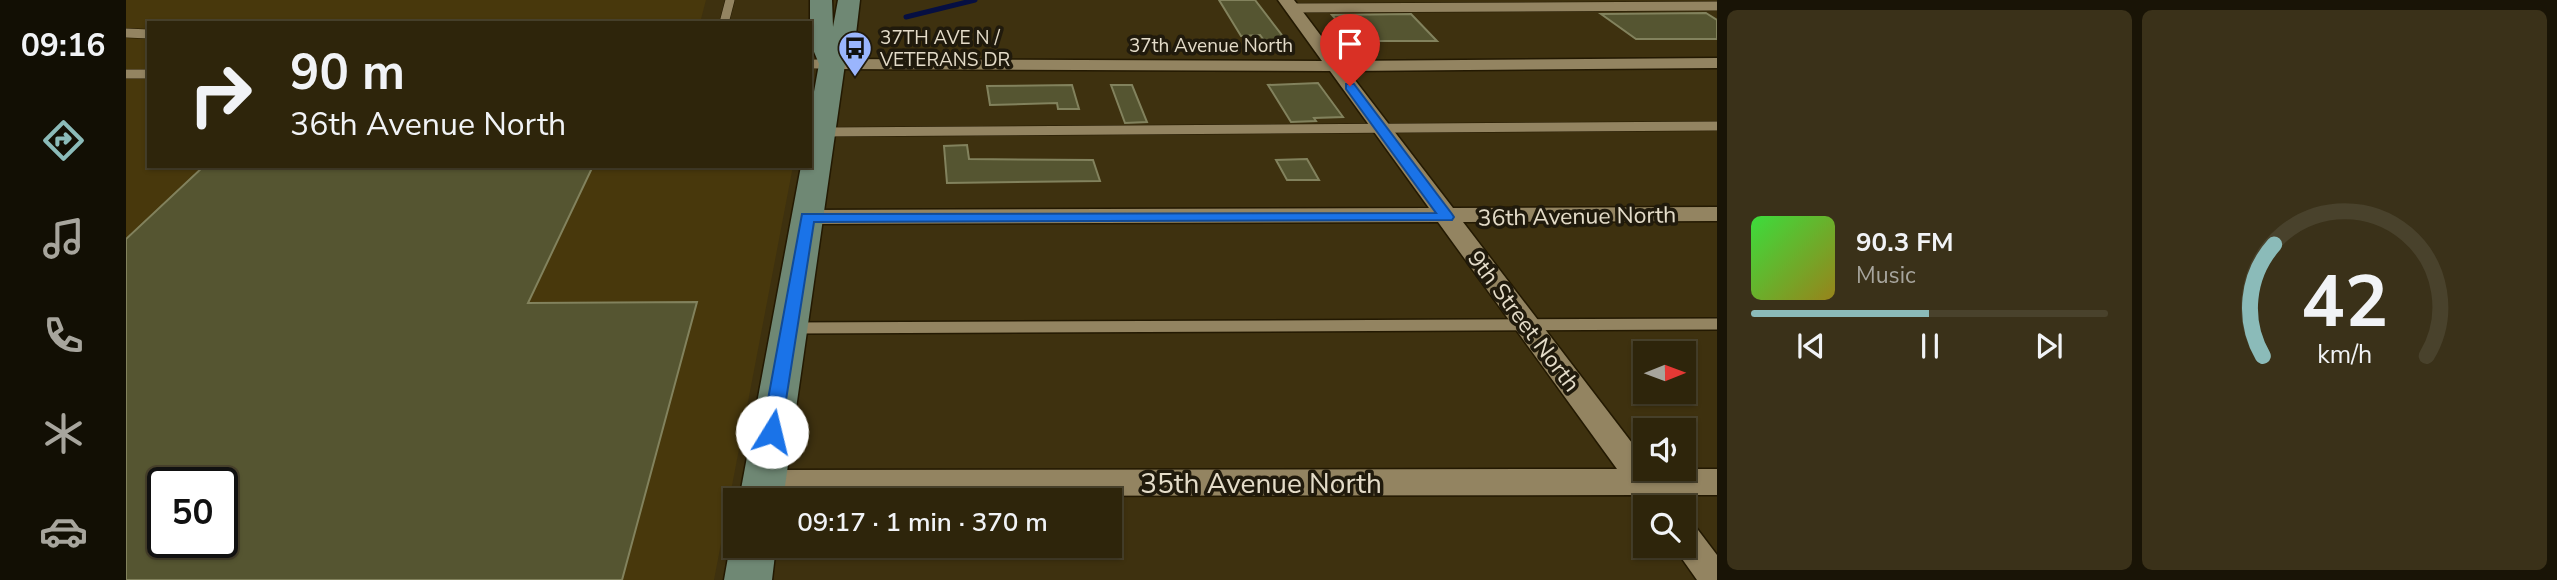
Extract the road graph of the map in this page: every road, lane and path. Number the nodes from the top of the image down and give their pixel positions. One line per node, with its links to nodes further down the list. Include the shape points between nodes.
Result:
1 (730, 0): 6 (lane)
2 (821, 0): 10 (main road)
3 (849, 0): 10 (main road, via 844,34)
4 (1289, 4): 5 (lane); 11 (street, 9th Street North)
5 (1717, 6)
6 (725, 21)
7 (126, 33): 8 (lane)
8 (147, 34)
9 (1717, 63): 11 (street, 37th Avenue North)
10 (821, 64): 11 (street, 37th Avenue North); 16 (main road)
11 (1335, 66): 15 (street, 9th Street North)
12 (126, 74): 13 (lane)
13 (147, 74)
14 (1717, 126): 15 (lane)
15 (1380, 127): 16 (lane); 19 (street, 9th Street North)
16 (822, 132): 18 (main road)
17 (1717, 214): 19 (street, 36th Avenue North)
18 (807, 217): 19 (street, 36th Avenue North); 22 (main road)
19 (1447, 217): 21 (street, 9th Street North)
20 (1717, 324): 21 (lane)
21 (1528, 326): 22 (lane); 24 (street, 9th Street North)
22 (789, 328): 25 (main road)
23 (1717, 482): 24 (street, 35th Avenue North)
24 (1644, 483): 26 (street, 35th Avenue North); 27 (street, 9th Street North)
25 (763, 488)
26 (1122, 488)
27 (1653, 495)
28 (1696, 552): 31 (street)
29 (751, 558): 30 (main road)
30 (748, 580)
31 (1717, 580)

